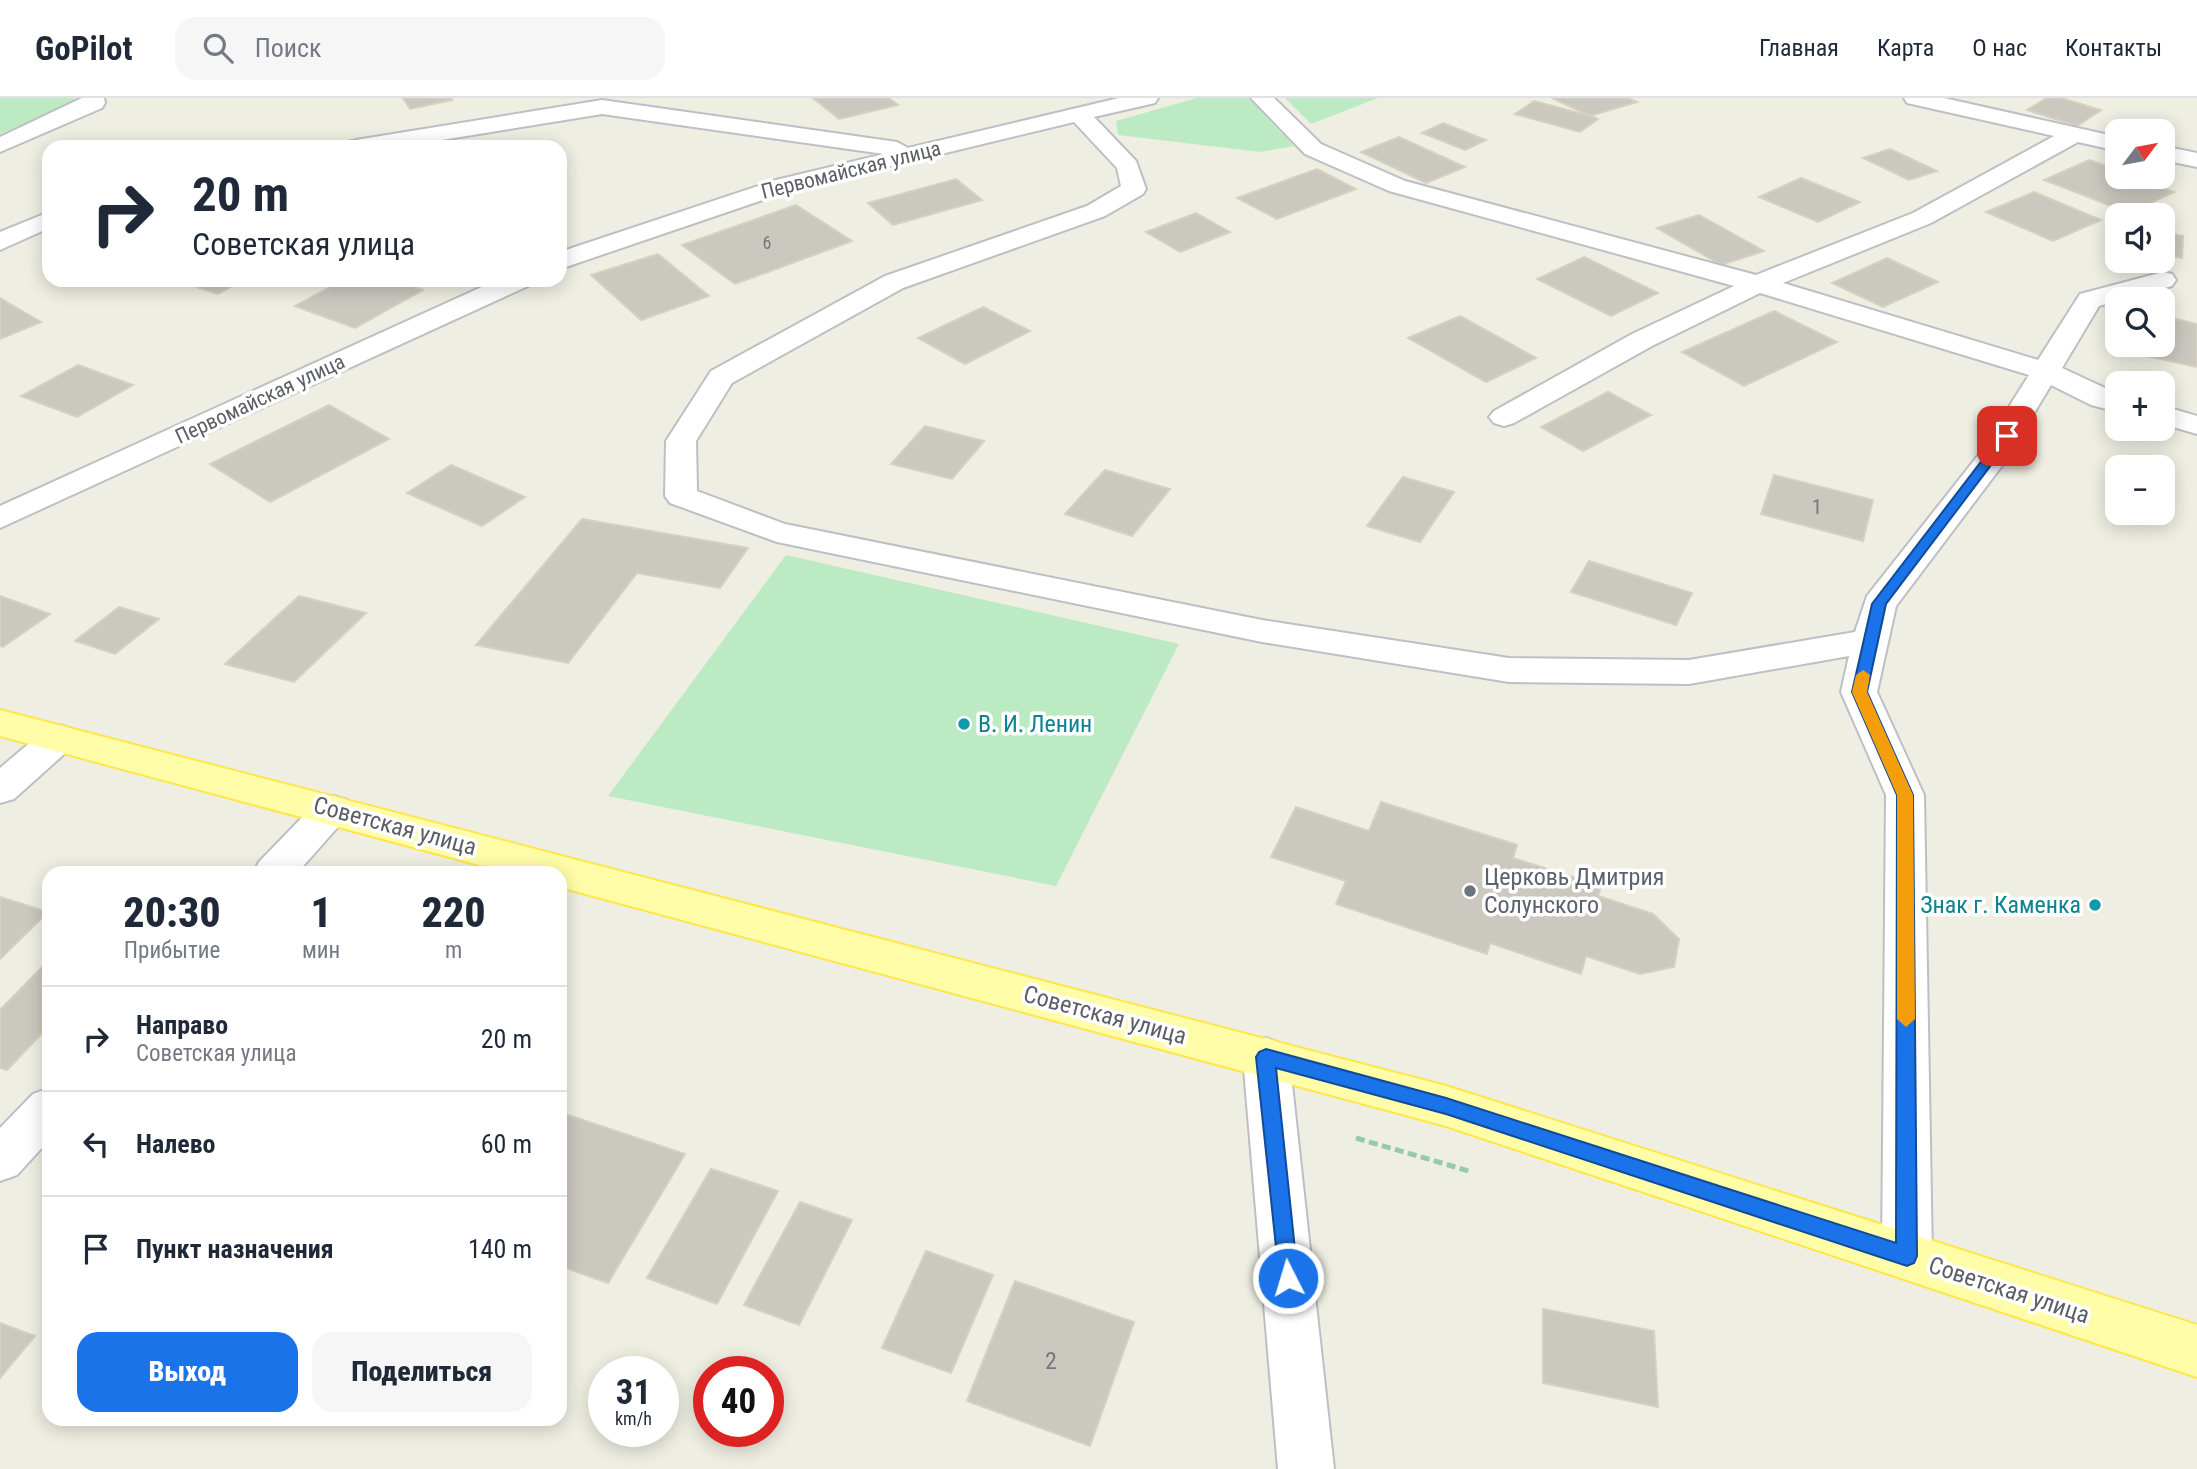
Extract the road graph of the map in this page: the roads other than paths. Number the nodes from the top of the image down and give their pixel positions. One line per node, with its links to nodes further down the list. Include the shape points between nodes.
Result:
1 (93, 98): 12 (street, via 94,103)
2 (633, 98): 7 (street)
3 (676, 98): 7 (street)
4 (1147, 98): 8 (street, Первомайская улица)
5 (1262, 98): 21 (street, via 1313,149 1397,186)
6 (1915, 98): 9 (street)
7 (602, 107): 10 (street); 13 (street)
8 (1079, 114): 13 (street, Первомайская улица); 29 (street, via 1128,166 1134,189 1096,211 894,282 721,377 681,441 681,496 777,532 1262,631 1509,670 1689,672)
9 (2072, 136): 11 (street); 21 (street, via 1922,218)
10 (399, 140)
11 (2105, 142)
12 (0, 145)
13 (919, 153): 19 (street, Первомайская улица, via 785,185)
14 (2175, 155): 15 (street)
15 (2197, 160)
16 (0, 212): 18 (street)
17 (42, 222): 18 (street)
18 (8, 239)
19 (567, 259)
20 (2163, 280): 23 (street, via 2089,299)
21 (1759, 284): 23 (street); 25 (street, via 1642,340)
22 (504, 287): 28 (street, Первомайская улица)
23 (2048, 372): 24 (street); 29 (street, via 1993,457 1879,604)
24 (2105, 399)
25 (1504, 417)
26 (2175, 419): 27 (street)
27 (2197, 425)
28 (0, 518)
29 (1871, 641): 40 (street, via 1859,692 1905,795)
30 (0, 723): 31 (main road, Советская улица)
31 (59, 738): 32 (street); 33 (main road, Советская улица)
32 (0, 789)
33 (333, 810): 34 (street); 35 (main road, Советская улица)
34 (279, 866)
35 (545, 866)
36 (567, 872): 37 (main road, Советская улица)
37 (1266, 1057): 40 (main road, Советская улица, via 1446,1106); 42 (street)
38 (42, 1115): 39 (street)
39 (0, 1160)
40 (1907, 1256): 41 (main road, Советская улица)
41 (2197, 1351)
42 (1306, 1469)

